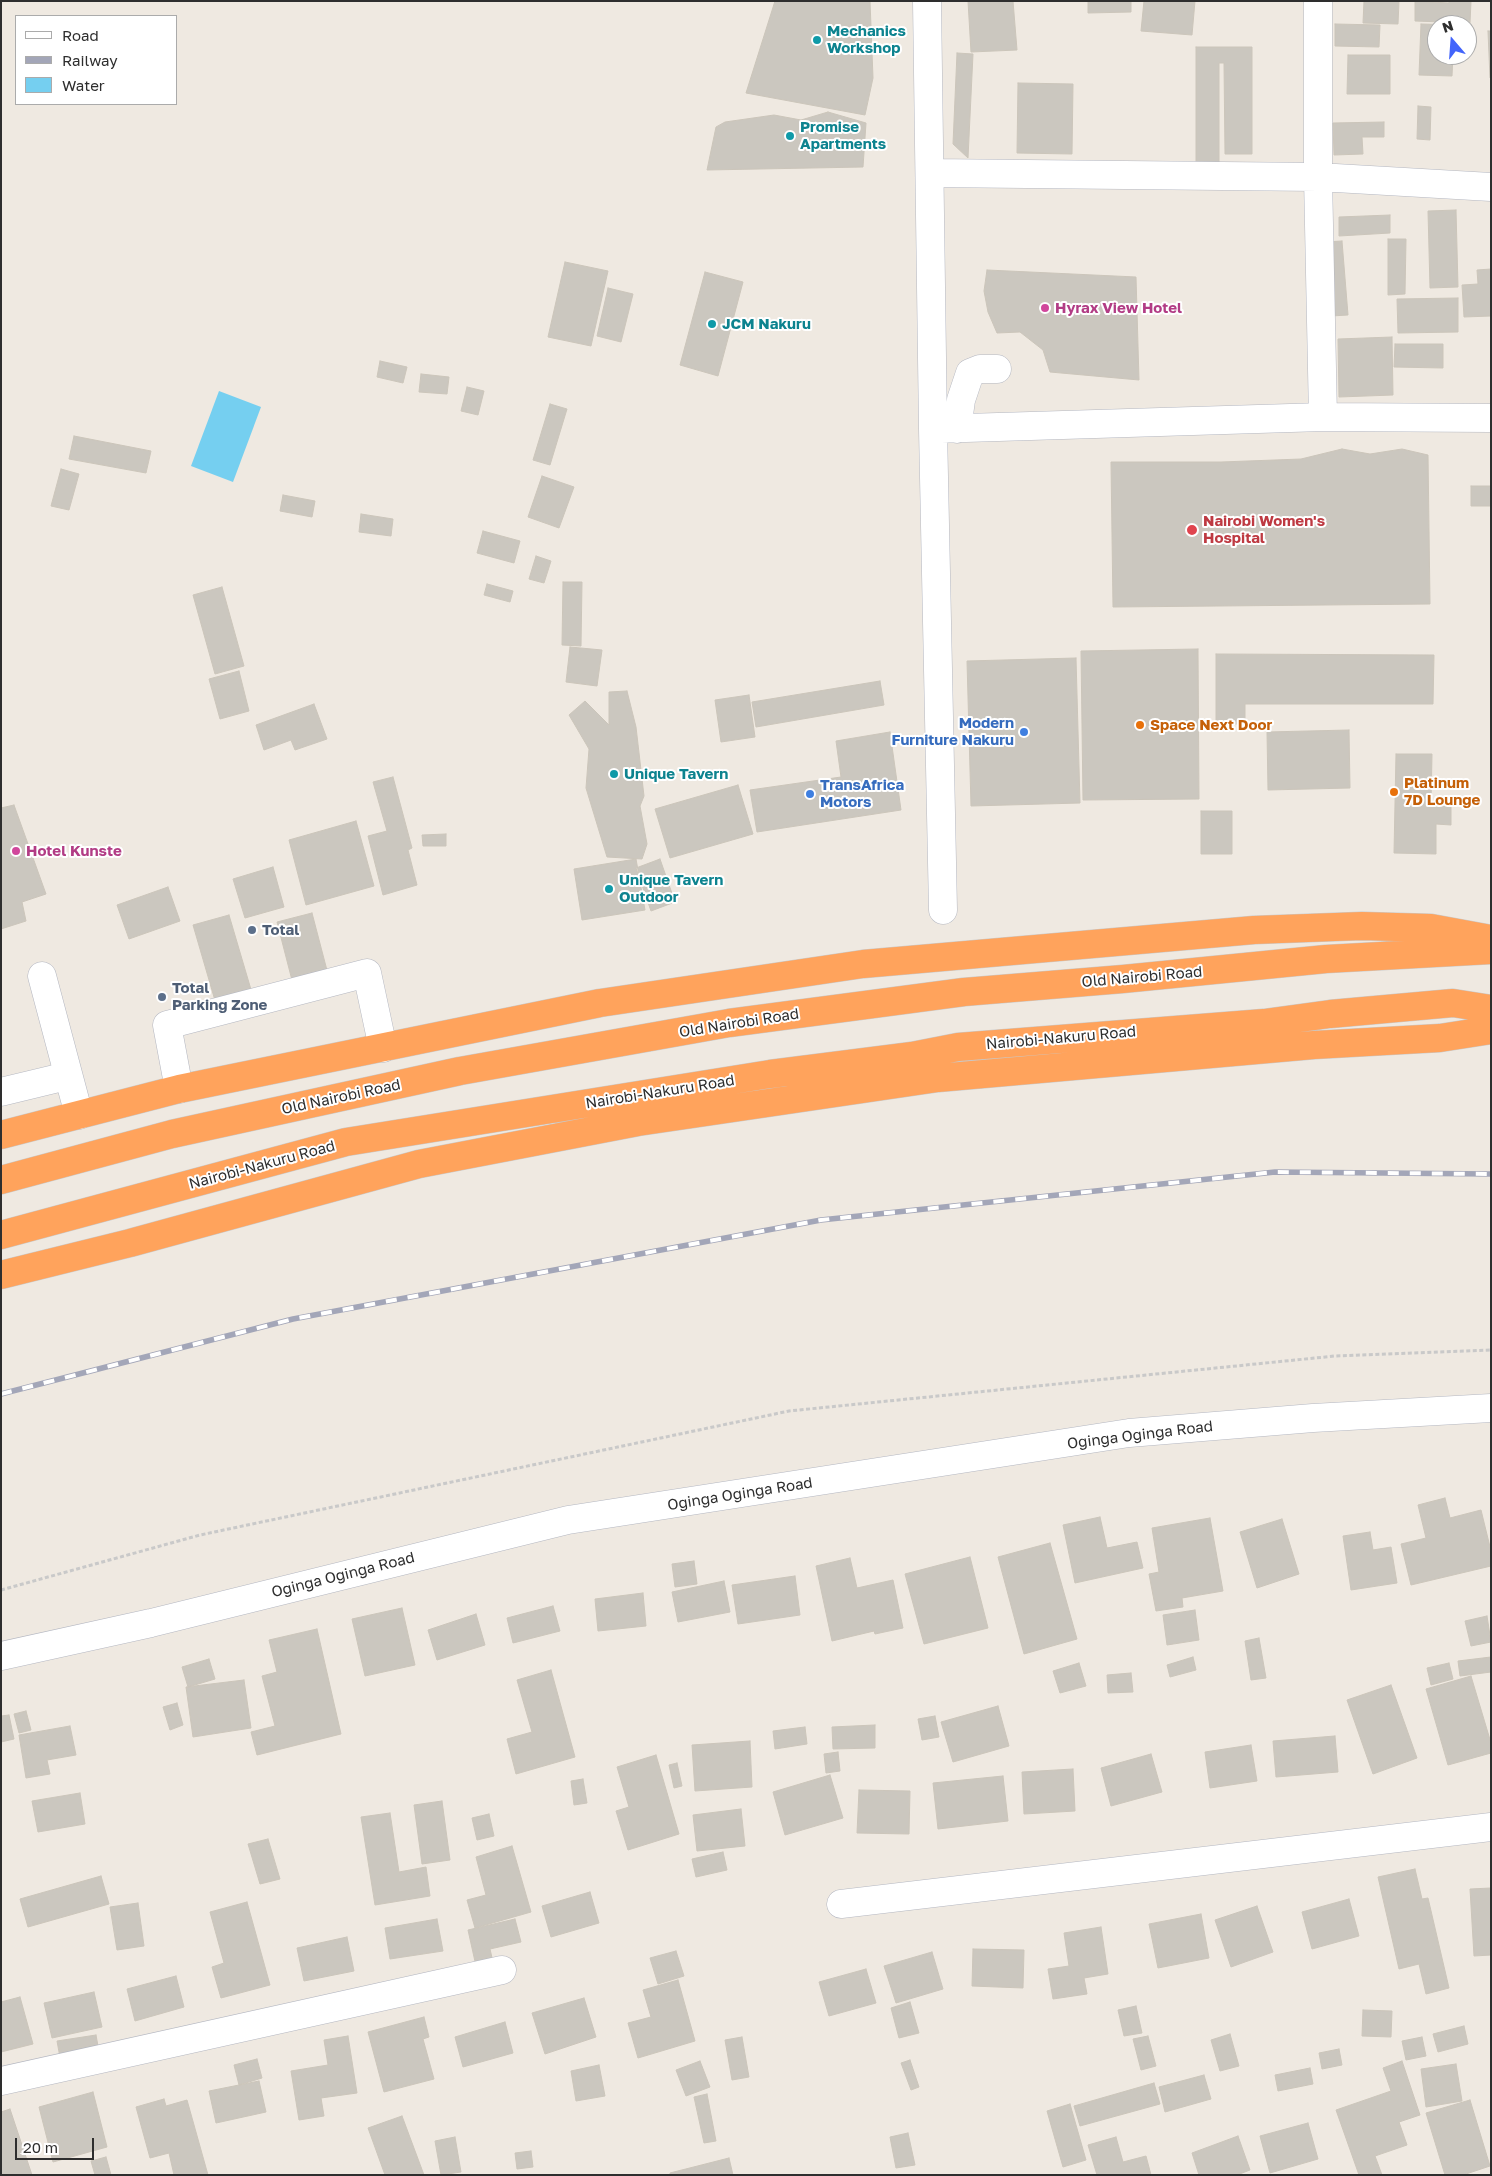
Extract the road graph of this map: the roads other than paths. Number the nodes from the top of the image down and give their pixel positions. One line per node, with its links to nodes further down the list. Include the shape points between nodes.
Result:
1 (927, 1): 3 (street)
2 (1318, 1): 4 (street)
3 (930, 173): 4 (street); 9 (street)
4 (1318, 178): 5 (street); 7 (street)
5 (1491, 187)
6 (997, 369): 9 (street, via 970,373)
7 (1323, 417): 8 (street); 9 (street)
8 (1491, 418)
9 (945, 429): 10 (street)
10 (943, 910)
11 (1491, 939): 16 (highway, via 1432,928 1362,926 1254,930 863,964 600,1003)
12 (1491, 950): 22 (highway, Old Nairobi Road, via 1326,960 964,992 729,1022 460,1071 172,1134)
13 (42, 976): 17 (street)
14 (1491, 1008): 23 (highway, Nairobi-Nakuru Road, via 1453,1003 1264,1023 958,1047 770,1074 346,1142)
15 (1491, 1030): 24 (highway, via 1440,1038 1314,1045 938,1078 638,1122 419,1164)
16 (383, 1048): 18 (highway); 18 (street, via 367,973 167,1025)
17 (67, 1076): 19 (street); 20 (street)
18 (180, 1088): 20 (highway)
19 (1, 1092)
20 (79, 1115): 21 (highway)
21 (1, 1135)
22 (1, 1180)
23 (1, 1236)
24 (1, 1275)
25 (1491, 1408): 26 (street, Oginga Oginga Road, via 1129,1433 568,1520 151,1623)
26 (1, 1656)
27 (1491, 1827): 28 (street)
28 (841, 1904)
29 (502, 1970): 30 (street)
30 (1, 2081)

